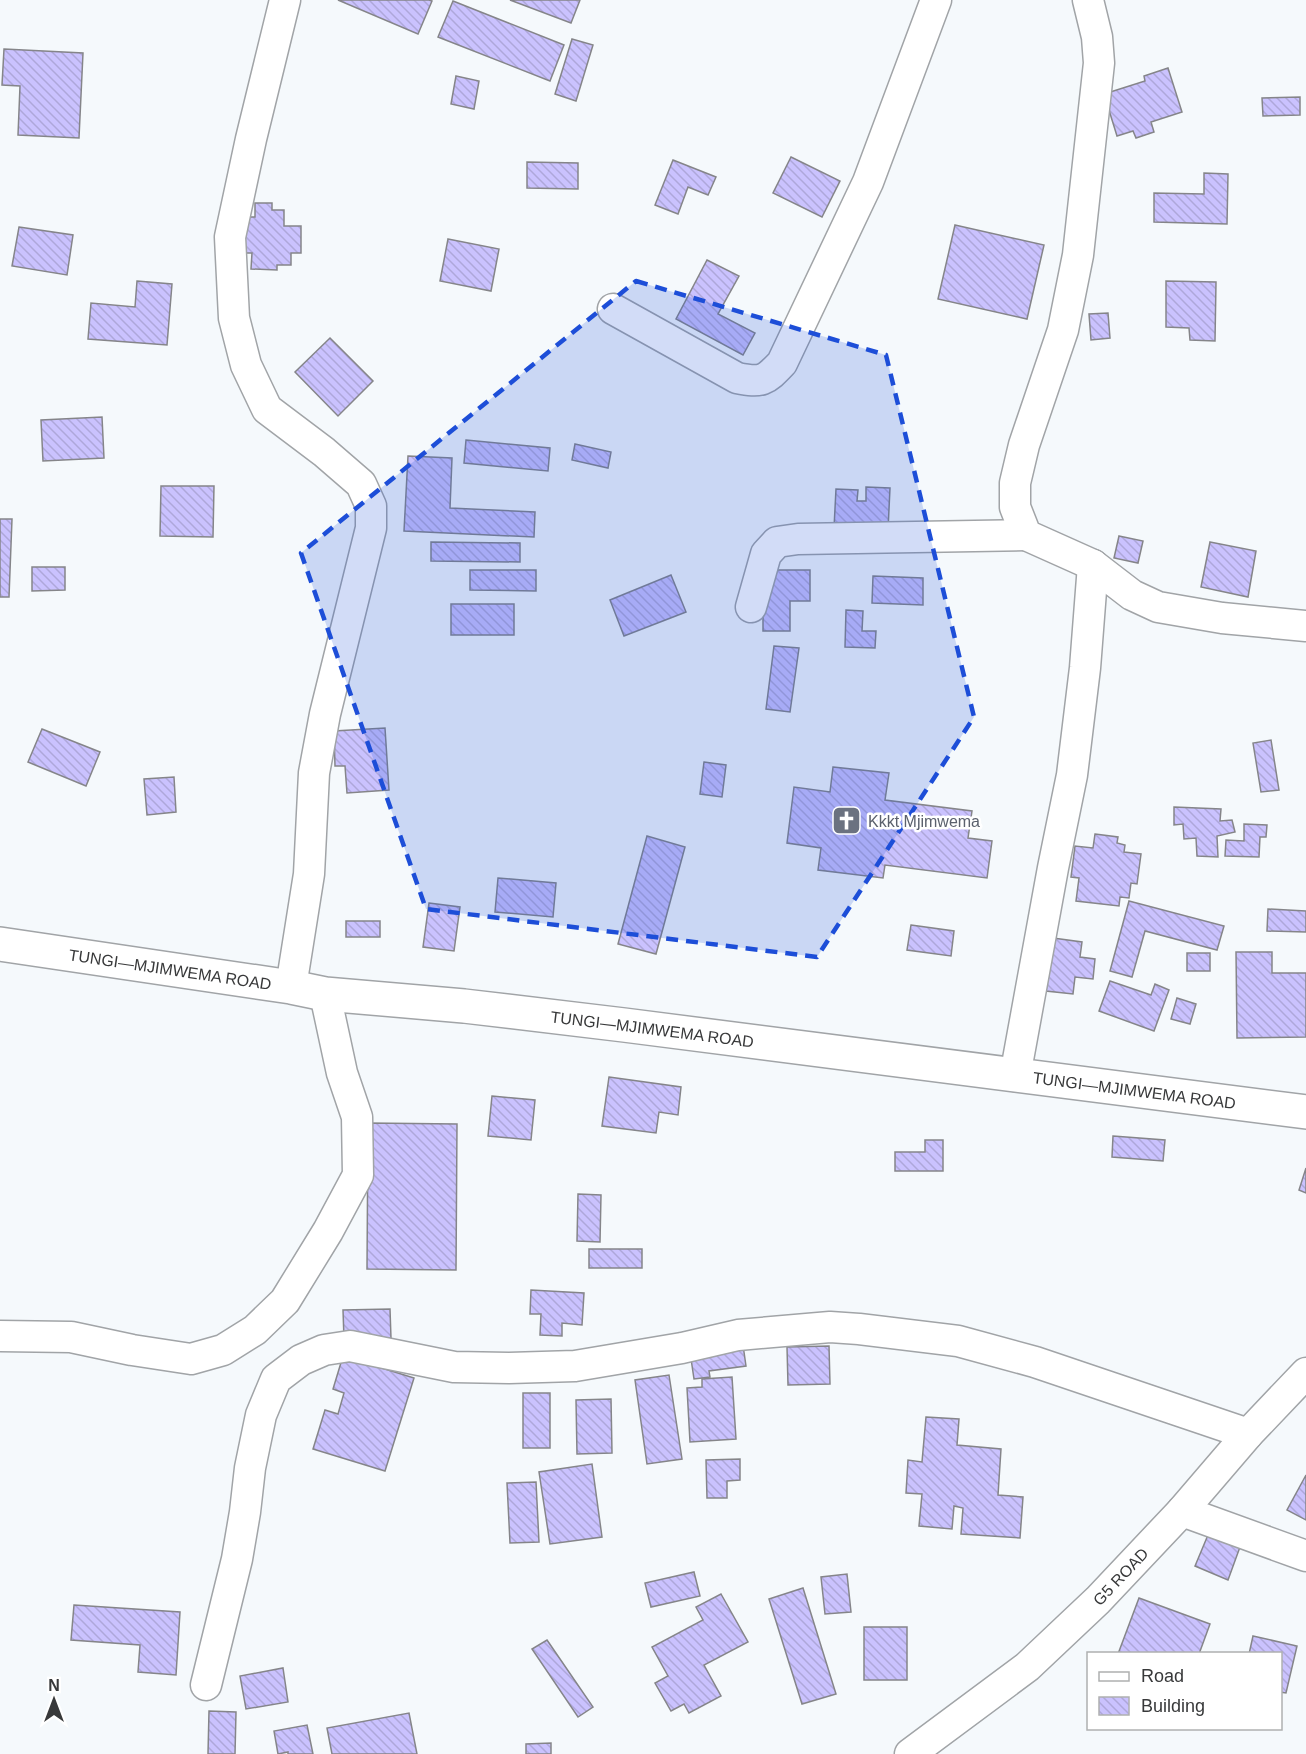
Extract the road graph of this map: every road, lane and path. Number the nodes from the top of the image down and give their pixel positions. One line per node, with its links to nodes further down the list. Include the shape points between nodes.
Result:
1 (285, 0): 10 (street, via 230,237 234,318 246,365 267,409 361,484 371,506 371,528 314,773 309,874)
2 (936, 0): 4 (street, via 868,182 782,363 766,379 737,378)
3 (1088, 0): 5 (street, via 1099,63 1078,255 1063,330 1015,483 1015,507)
4 (613, 309)
5 (1026, 535): 6 (street); 7 (street, via 777,542 766,554)
6 (1093, 565): 8 (street, via 1132,596 1158,607); 12 (street, via 1072,775)
7 (751, 607)
8 (1306, 626)
9 (0, 944): 10 (street, TUNGI—MJIMWEMA ROAD)
10 (291, 987): 11 (street, TUNGI—MJIMWEMA ROAD)
11 (325, 994): 12 (street, TUNGI—MJIMWEMA ROAD, via 624,1025); 14 (street, via 342,1072 357,1117 358,1175 285,1301 255,1330 223,1350 191,1359 71,1337)
12 (1015, 1076): 13 (street, TUNGI—MJIMWEMA ROAD)
13 (1306, 1112)
14 (0, 1336)
15 (1306, 1373): 16 (street, G5 ROAD)
16 (1248, 1434): 17 (street, G5 ROAD); 19 (street, via 1024,1359 958,1341 860,1329 830,1327 738,1335 564,1366 454,1367 350,1346 324,1350 301,1360 276,1379 261,1415 237,1559)
17 (1182, 1511): 18 (street); 20 (street, G5 ROAD, via 1098,1600 1027,1667)
18 (1306, 1556)
19 (206, 1685)
20 (929, 1748)

